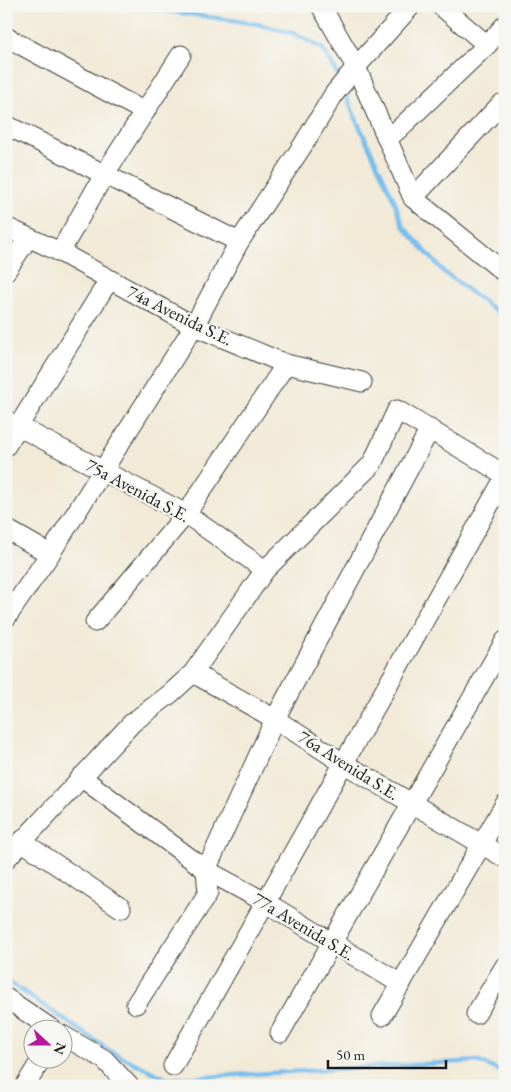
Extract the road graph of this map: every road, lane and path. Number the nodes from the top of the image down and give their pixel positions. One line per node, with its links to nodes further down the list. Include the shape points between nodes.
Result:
1 (321, 6): 8 (street)
2 (411, 6): 8 (street)
3 (441, 6): 6 (street)
4 (505, 25): 6 (street)
5 (6, 37): 10 (street)
6 (487, 45): 12 (street)
7 (181, 55): 10 (street)
8 (351, 73): 12 (street); 17 (street, via 334,94)
9 (501, 104): 14 (street)
10 (144, 112): 13 (street)
11 (6, 125): 13 (street)
12 (387, 139): 14 (street)
13 (104, 175): 17 (street); 18 (street)
14 (413, 198): 20 (street)
15 (6, 227): 16 (street, 74a Avenida S.E.)
16 (28, 238): 18 (street, 74a Avenida S.E.); 19 (street)
17 (240, 242): 22 (street)
18 (60, 252): 21 (street, 74a Avenida S.E.)
19 (6, 271)
20 (505, 273)
21 (109, 280): 22 (street, 74a Avenida S.E.); 25 (street)
22 (194, 326): 23 (street, 74a Avenida S.E.); 28 (street)
23 (286, 364): 24 (street, 74a Avenida S.E.); 30 (street)
24 (362, 382)
25 (13, 424): 27 (street); 28 (street, 75a Avenida S.E.)
26 (430, 429): 29 (street); 33 (street, via 397,410 372,464); 39 (street)
27 (6, 446)
28 (103, 470): 30 (street, 75a Avenida S.E.); 32 (street)
29 (505, 476): 40 (street)
30 (186, 514): 33 (street, 75a Avenida S.E.); 35 (street)
31 (6, 529): 32 (street)
32 (50, 554): 34 (street)
33 (265, 570): 38 (street)
34 (6, 618)
35 (95, 622)
36 (505, 640): 37 (street)
37 (498, 665): 42 (street)
38 (193, 673): 39 (street, 76a Avenida S.E.); 41 (street, via 132,723)
39 (275, 719): 40 (street, 76a Avenida S.E.); 48 (street)
40 (343, 763): 42 (street, 76a Avenida S.E.); 49 (street)
41 (81, 777): 44 (street); 48 (street, 77a Avenida S.E.)
42 (411, 803): 45 (street, 76a Avenida S.E.); 51 (street)
43 (505, 804): 45 (street)
44 (21, 841): 47 (street); 50 (street)
45 (481, 844): 46 (street, 76a Avenida S.E.); 53 (street)
46 (505, 858)
47 (6, 859)
48 (206, 870): 49 (street, 77a Avenida S.E.); 55 (street, via 208,893)
49 (265, 902): 51 (street, 77a Avenida S.E.); 61 (street)
50 (121, 908)
51 (332, 942): 53 (street, 77a Avenida S.E.); 59 (street)
52 (505, 966): 56 (street)
53 (401, 984): 57 (street)
54 (6, 998): 58 (street)
55 (136, 1004)
56 (476, 1014)
57 (382, 1016)
58 (38, 1020)
59 (280, 1033)
60 (72, 1041): 64 (street, via 104,1059)
61 (173, 1066)
62 (35, 1070): 63 (street)
63 (25, 1086)
64 (129, 1086)

